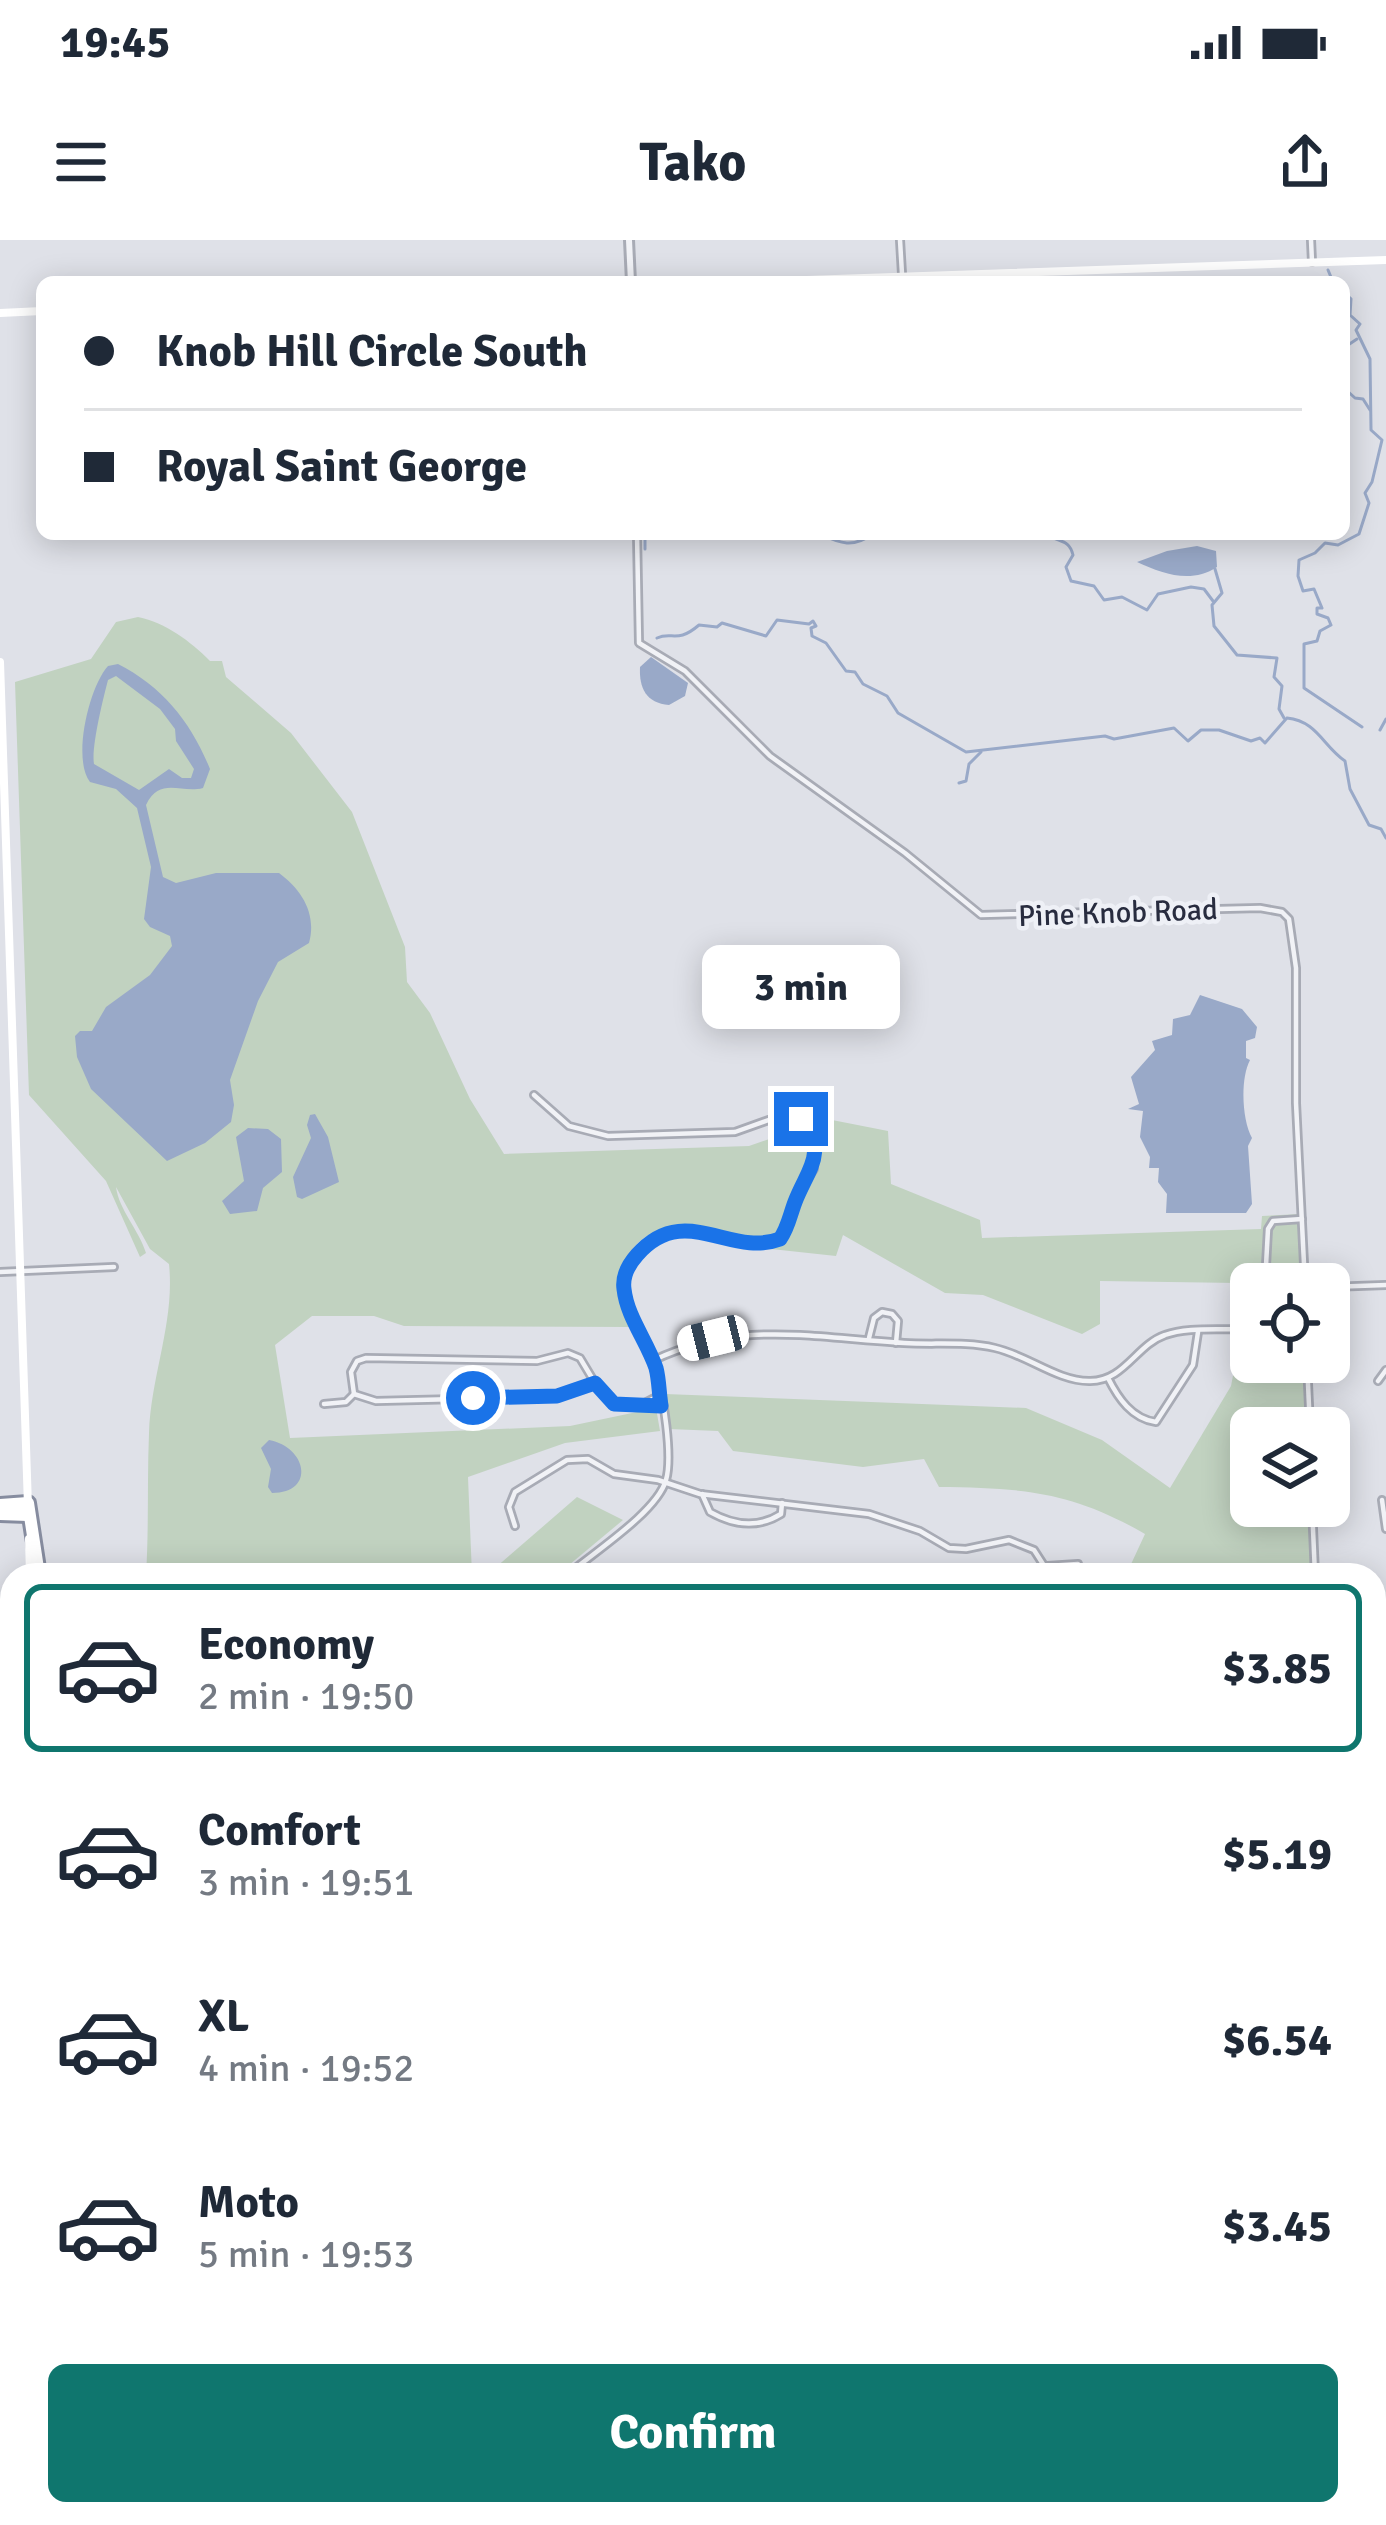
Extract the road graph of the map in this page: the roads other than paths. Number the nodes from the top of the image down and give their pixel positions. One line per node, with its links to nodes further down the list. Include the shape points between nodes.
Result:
1 (628, 240): 7 (street)
2 (900, 240): 6 (street)
3 (1311, 240): 5 (street)
4 (1386, 260): 5 (main road)
5 (1312, 262): 6 (main road)
6 (902, 274): 8 (main road)
7 (631, 276)
8 (863, 276)
9 (36, 311): 10 (main road)
10 (0, 313)
11 (637, 540): 14 (street, Pine Knob Road, via 639,643 685,671 770,756 981,915 1260,908 1289,919)
12 (0, 662): 18 (main road)
13 (534, 1095): 26 (street, via 569,1126 608,1136 735,1132 788,1116 807,1126 814,1168 780,1239 676,1231 650,1242 628,1266 623,1288)
14 (1302, 1219): 15 (street, via 1273,1221); 16 (street, Pine Knob Road)
15 (1266, 1263)
16 (1304, 1263)
17 (114, 1267): 18 (street)
18 (20, 1270): 19 (street); 40 (main road)
19 (0, 1272)
20 (1386, 1285): 21 (street)
21 (1350, 1286)
22 (1230, 1329): 23 (street)
23 (1198, 1332): 28 (street, via 1156,1340); 28 (street, via 1192,1365 1156,1422 1125,1406)
24 (869, 1339): 25 (street); 25 (street, via 882,1312 898,1321); 26 (street, via 728,1336)
25 (896, 1343): 28 (street, via 994,1348 1084,1382)
26 (652, 1361): 32 (street)
27 (1386, 1370): 29 (street)
28 (1108, 1378)
29 (1378, 1381)
30 (595, 1383): 31 (street, via 529,1397 376,1401); 31 (street, via 568,1353 538,1361 367,1358 353,1366); 34 (street, via 614,1404)
31 (354, 1394): 33 (street)
32 (660, 1395): 34 (street); 35 (street)
33 (324, 1404)
34 (639, 1406): 35 (street)
35 (661, 1406): 36 (street)
36 (665, 1483): 37 (street); 42 (street, via 567,1460 515,1492); 46 (street)
37 (702, 1494): 39 (street); 39 (street, via 710,1512 742,1524 775,1519)
38 (1382, 1500): 44 (street)
39 (782, 1503): 47 (street, via 869,1514 957,1550 1009,1540)
40 (28, 1509): 41 (highway); 45 (highway)
41 (0, 1510)
42 (515, 1526)
43 (1313, 1527): 48 (street)
44 (1386, 1529)
45 (33, 1563)
46 (581, 1563)
47 (1045, 1563)
48 (1314, 1563)

